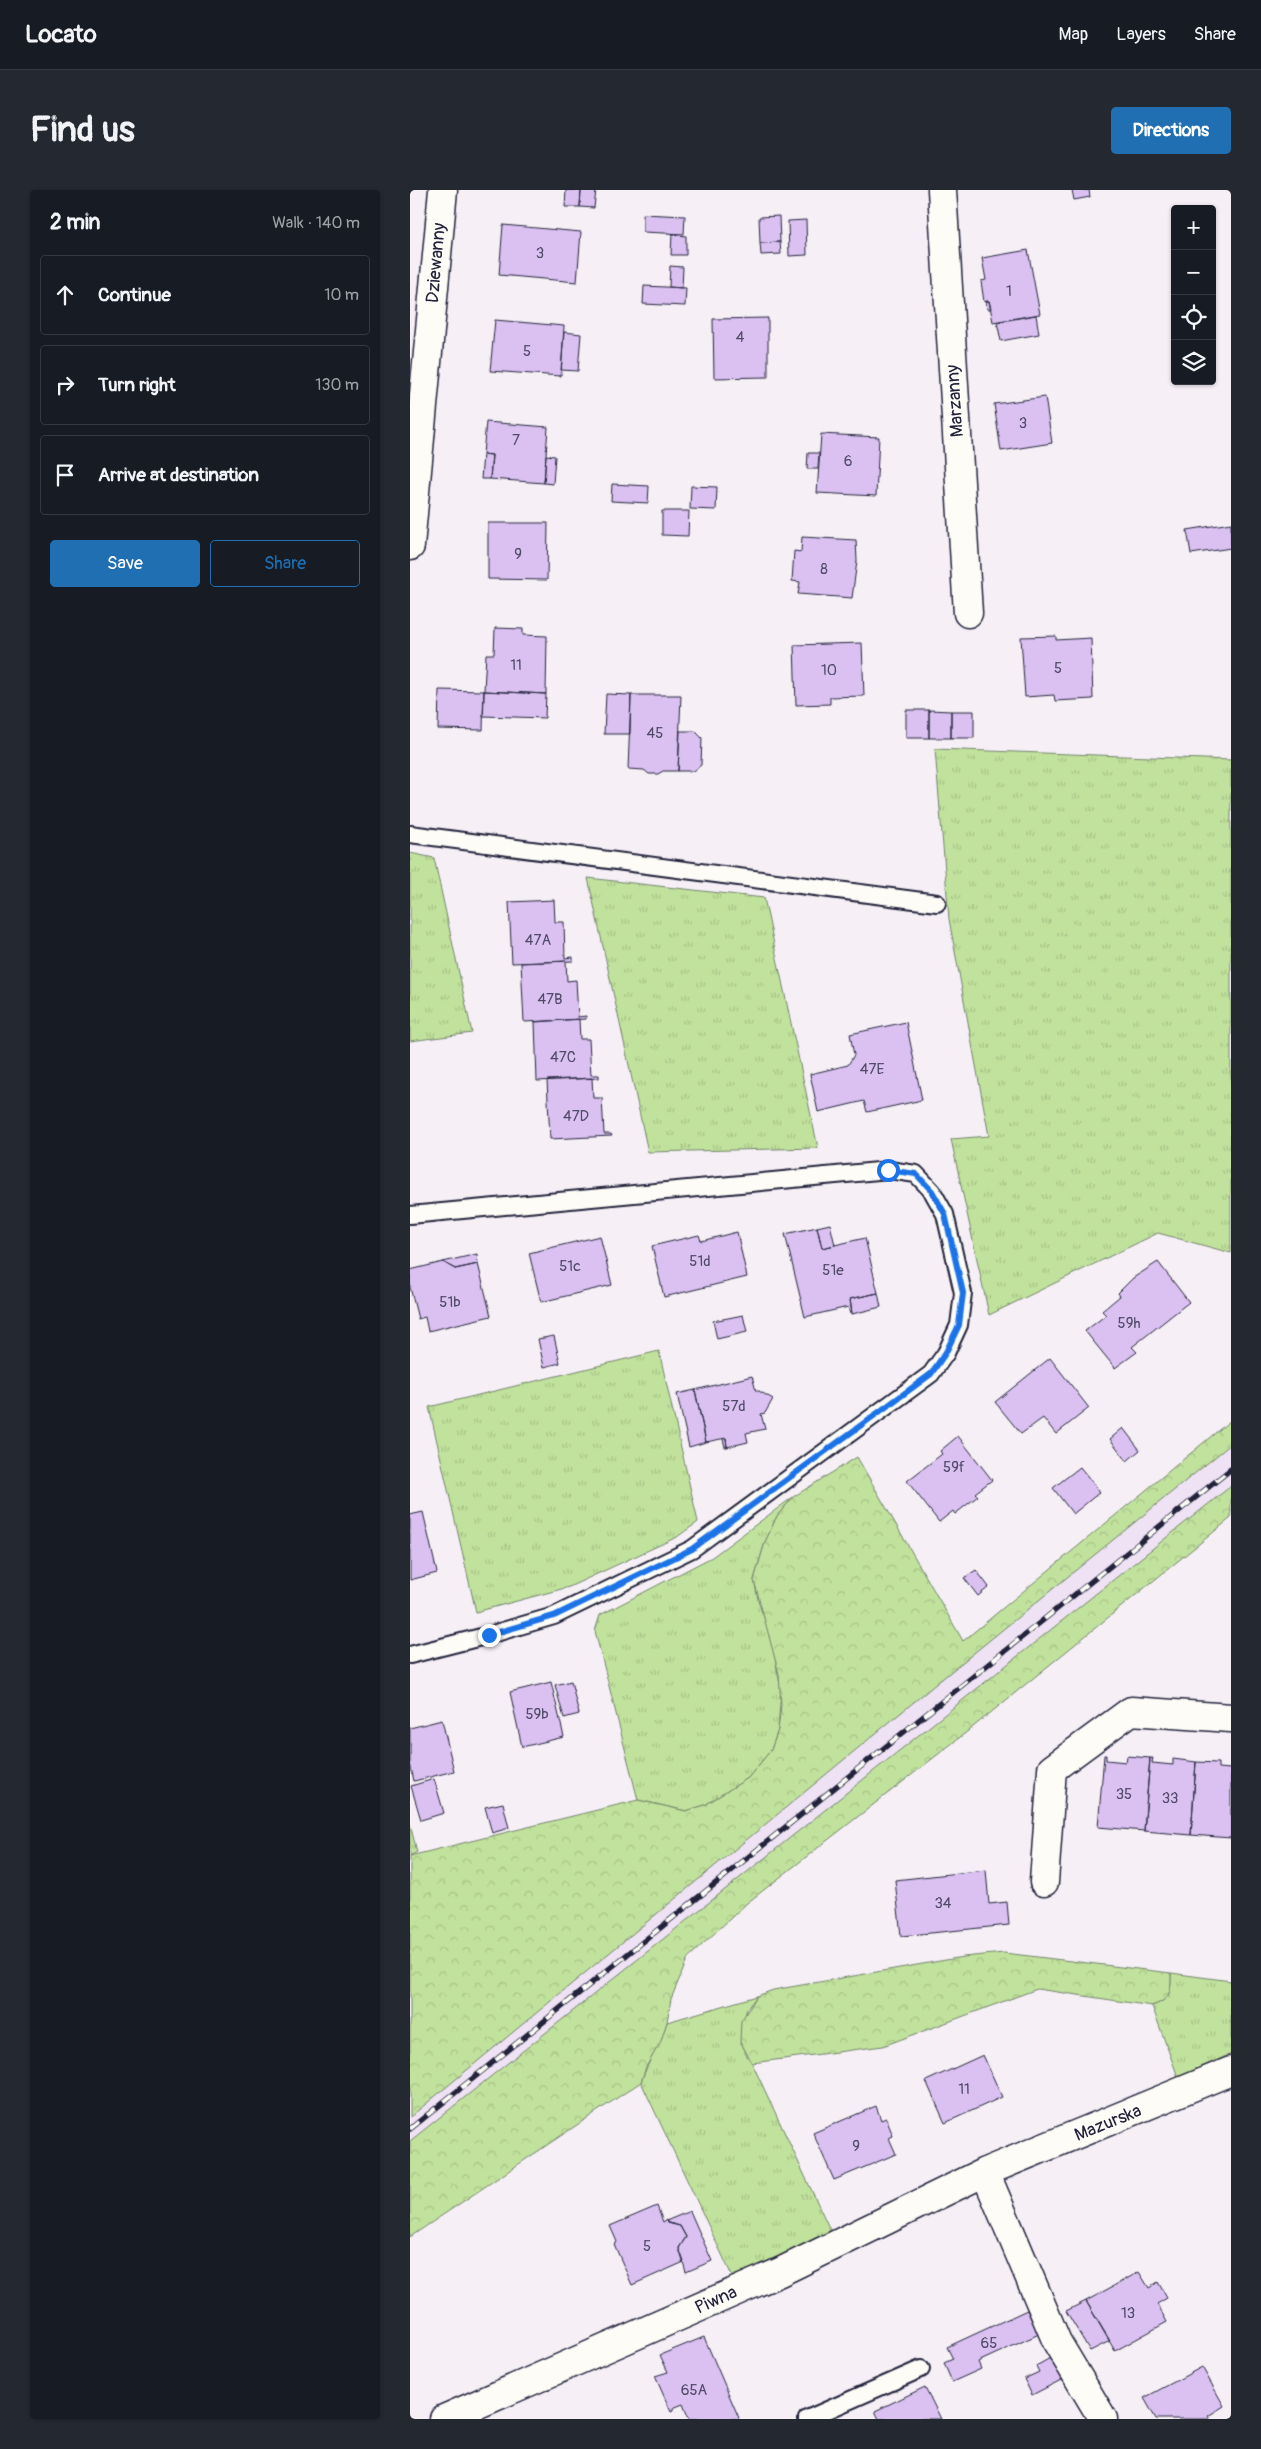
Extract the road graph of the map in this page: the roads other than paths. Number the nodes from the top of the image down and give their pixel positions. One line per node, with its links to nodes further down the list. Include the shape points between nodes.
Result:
1 (443, 190): 3 (street, Dziewanny)
2 (942, 190): 4 (street, Marzanny)
3 (410, 546)
4 (968, 613)
5 (410, 834): 6 (lane)
6 (936, 903)
7 (410, 1215): 8 (lane, via 888,1170 916,1174 932,1191 945,1214 963,1293 959,1325 931,1374 692,1549 554,1616)
8 (410, 1655)
9 (1231, 1718): 10 (street, via 1130,1711 1052,1769)
10 (1044, 1882)
11 (1231, 2071): 12 (street, Mazurska)
12 (985, 2172): 14 (street, Piwna, via 780,2272); 16 (street, via 1057,2342)
13 (921, 2369): 15 (lane)
14 (444, 2419)
15 (807, 2419)
16 (1103, 2419)

